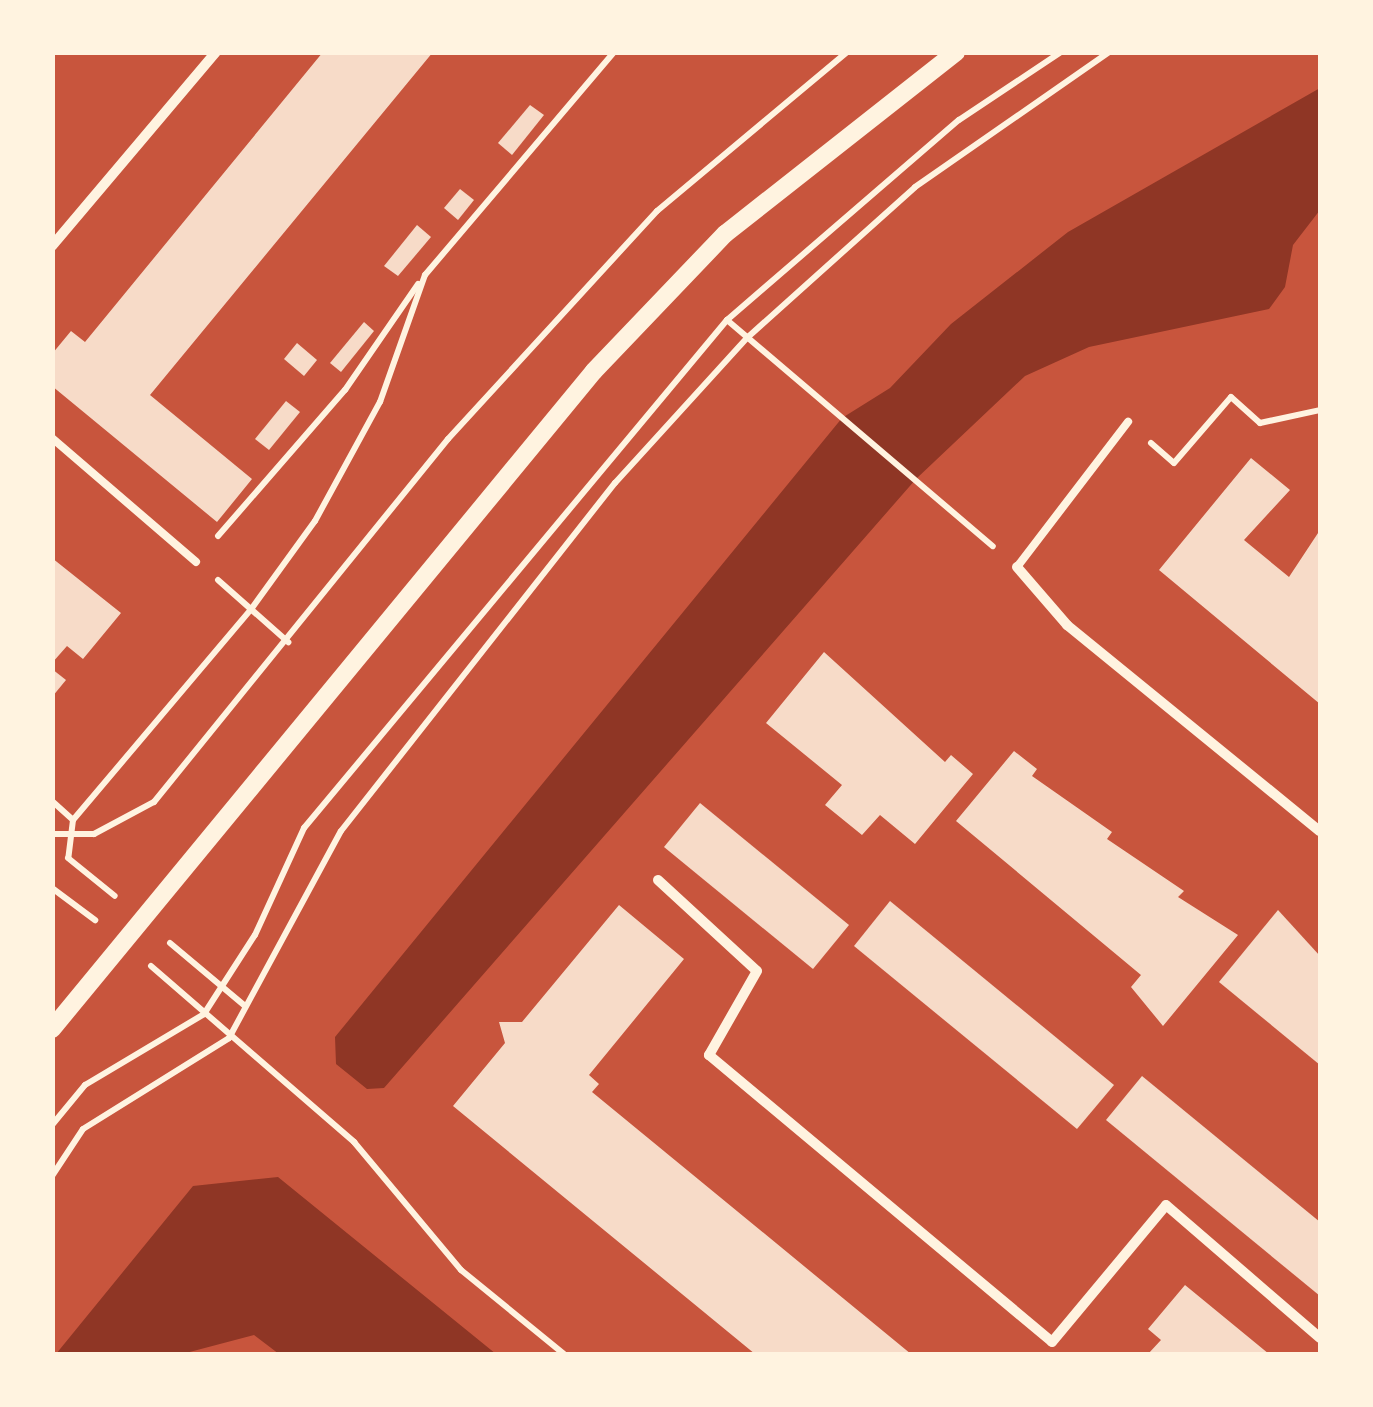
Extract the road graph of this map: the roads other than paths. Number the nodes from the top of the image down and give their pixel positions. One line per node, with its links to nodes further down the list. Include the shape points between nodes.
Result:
1 (216, 52): 3 (street)
2 (956, 52): 10 (street, via 725,234 594,371)
3 (52, 246)
4 (1128, 422): 7 (lane)
5 (52, 438): 6 (lane)
6 (196, 562)
7 (1017, 567): 8 (street, via 1067,625)
8 (1320, 831)
9 (658, 880): 11 (street, via 757,971 709,1055 1052,1342 1166,1205)
10 (52, 1028)
11 (1320, 1338)

